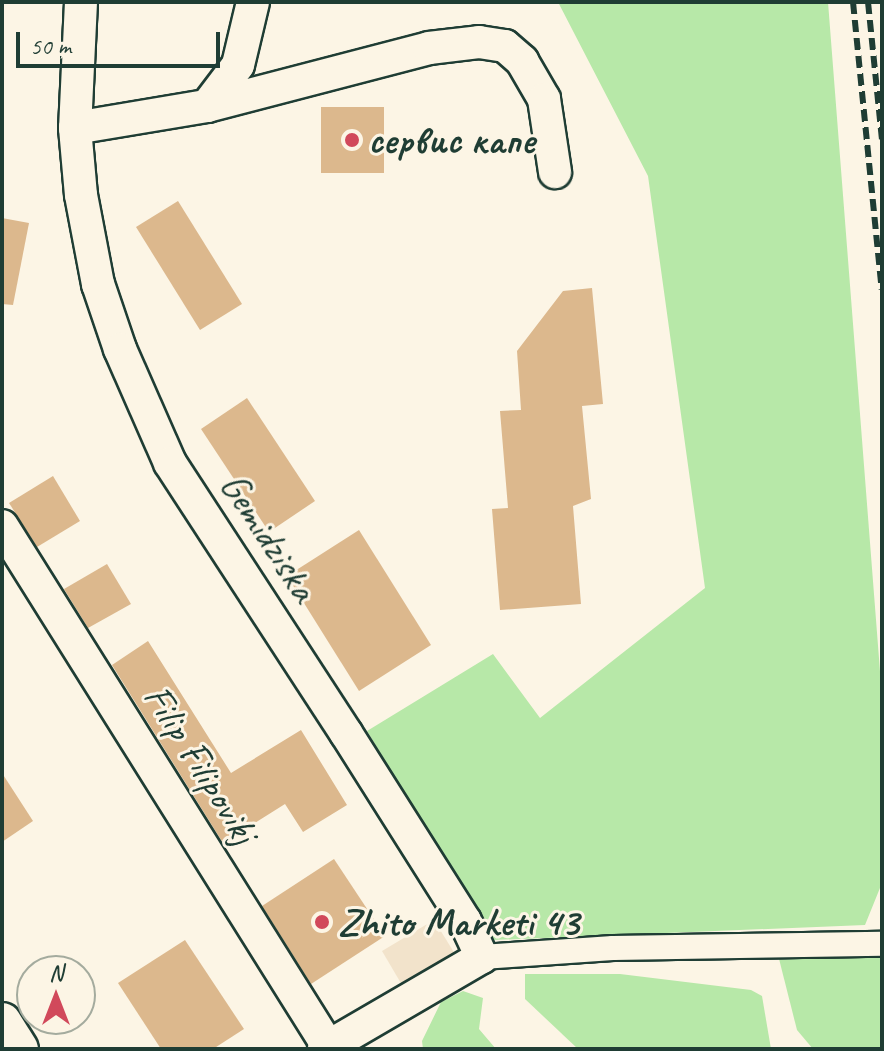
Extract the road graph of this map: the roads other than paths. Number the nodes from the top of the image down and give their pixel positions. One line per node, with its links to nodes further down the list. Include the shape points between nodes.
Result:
1 (81, 2): 4 (street, Gemidziska)
2 (253, 2): 3 (street, via 238,65)
3 (207, 106): 4 (street); 5 (street, via 429,48 479,42 505,46 522,61 544,99)
4 (75, 128): 8 (street, Gemidziska, via 98,284 170,463 465,921)
5 (555, 172)
6 (2, 526): 10 (street, Filip Filipovikj)
7 (882, 944): 8 (street, via 613,948)
8 (482, 957): 10 (street)
9 (2, 1022): 11 (street)
10 (326, 1048)
11 (19, 1049)

